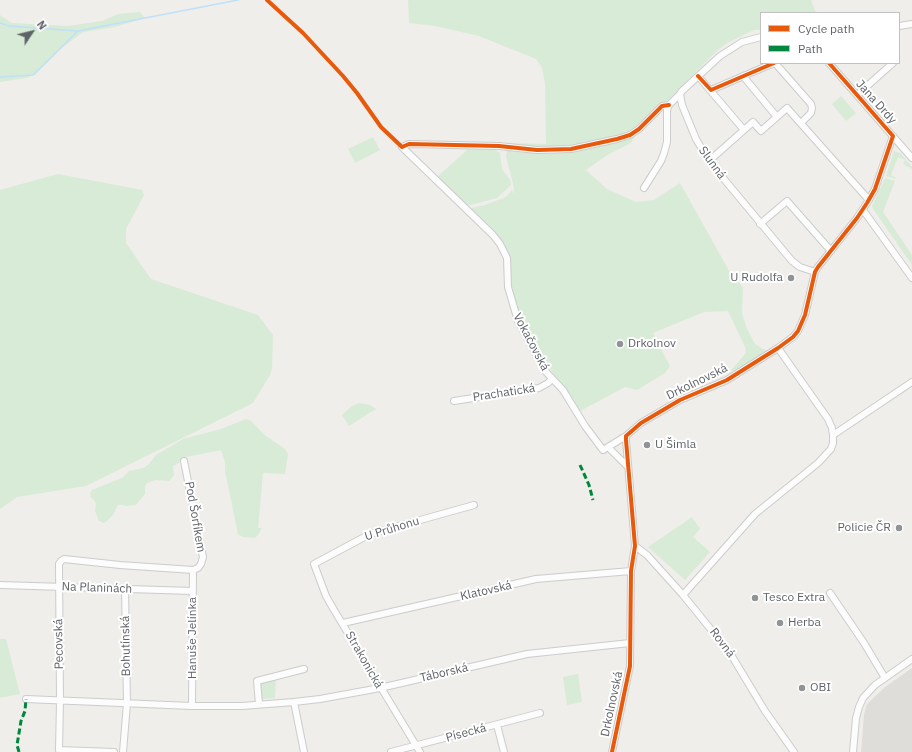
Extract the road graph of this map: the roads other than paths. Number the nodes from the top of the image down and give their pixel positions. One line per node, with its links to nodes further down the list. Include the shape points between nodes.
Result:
1 (912, 24): 2 (street)
2 (900, 26)
3 (760, 36): 8 (street, via 742,42 729,50)
4 (772, 64): 9 (street)
5 (775, 64): 15 (street, via 811,104 811,113)
6 (829, 64): 12 (street, Jana Drdy)
7 (892, 64): 12 (street)
8 (698, 76): 10 (street); 11 (street)
9 (743, 76): 10 (street); 14 (street)
10 (711, 90): 16 (street)
11 (680, 94): 13 (street); 19 (street, Slunná, via 696,139)
12 (857, 95): 17 (street, Jana Drdy)
13 (669, 105): 20 (street, via 664,154); 28 (street, Vokačovská, via 662,106 630,135 571,149 536,150 499,146 409,144 402,147 493,235 505,252 508,287 518,321)
14 (777, 117): 15 (street, via 787,108); 16 (street, via 761,131 753,122)
15 (801, 123): 21 (street)
16 (744, 130): 19 (street)
17 (893, 136): 18 (street, Jana Drdy); 21 (street, Drkolnovská)
18 (912, 158)
19 (709, 161): 23 (street, Slunná)
20 (644, 188)
21 (868, 200): 22 (street, Drkolnovská)
22 (863, 210): 24 (street, Drkolnovská); 26 (street)
23 (760, 224): 24 (street, via 787,201); 25 (street, Slunná, via 792,261)
24 (831, 251): 25 (street, Drkolnovská)
25 (815, 272): 27 (street, Drkolnovská, via 802,324 793,337)
26 (912, 278)
27 (778, 348): 31 (street, via 828,420); 32 (street, Drkolnovská, via 727,380 680,400 634,427)
28 (552, 379): 30 (street, Prachatická, via 539,388); 33 (street, Vokačovská, via 563,390 585,426)
29 (912, 382): 31 (street)
30 (454, 401)
31 (833, 435): 46 (street, via 831,449 826,456 755,514)
32 (626, 436): 33 (street); 35 (street, Drkolnovská)
33 (605, 448): 35 (street, Vokačovská)
34 (184, 461): 39 (street, Pod Šorfíkem, via 203,557 202,564)
35 (628, 467): 37 (street, Drkolnovská)
36 (474, 505): 38 (street, U Průhonu, via 370,534)
37 (635, 546): 40 (street, Drkolnovská); 46 (street, Rovná, via 647,555)
38 (314, 564): 47 (street, Strakonická, via 326,596)
39 (193, 570): 42 (street, Pecovská, via 64,559 59,564); 44 (street, Hanuše Jelínka)
40 (631, 571): 47 (street, Klatovská, via 536,579); 48 (street, Drkolnovská)
41 (0, 585): 42 (street, Na Planinách)
42 (58, 587): 43 (street, Na Planinách); 54 (street, Pecovská)
43 (124, 588): 44 (street, Na Planinách); 56 (street, Bohutínská)
44 (193, 592): 58 (street, Hanuše Jelínka)
45 (830, 594): 51 (street)
46 (683, 595): 69 (street, Rovná, via 730,653 765,711)
47 (343, 623): 52 (street, Strakonická)
48 (630, 643): 52 (street, Táborská, via 527,654); 68 (street, Drkolnovská, via 630,666)
49 (912, 659): 51 (street)
50 (304, 669): 57 (street, via 257,681)
51 (885, 678): 70 (street, via 868,691 858,707)
52 (380, 688): 55 (street, Táborská); 61 (street, Strakonická)
53 (26, 699): 54 (street, Táborská)
54 (60, 701): 56 (street, Táborská); 62 (street, via 58,750)
55 (294, 702): 57 (street, Táborská); 64 (street)
56 (127, 703): 58 (street, Táborská); 63 (street)
57 (259, 704): 58 (street, Táborská)
58 (192, 706)
59 (540, 713): 60 (street, Písecká)
60 (497, 725): 61 (street, Písecká); 67 (street)
61 (417, 746): 65 (street, Písecká); 66 (street, Strakonická)
62 (114, 752)
63 (123, 752)
64 (304, 752)
65 (391, 752)
66 (420, 752)
67 (504, 752)
68 (612, 752)
69 (794, 752)
70 (853, 752)

